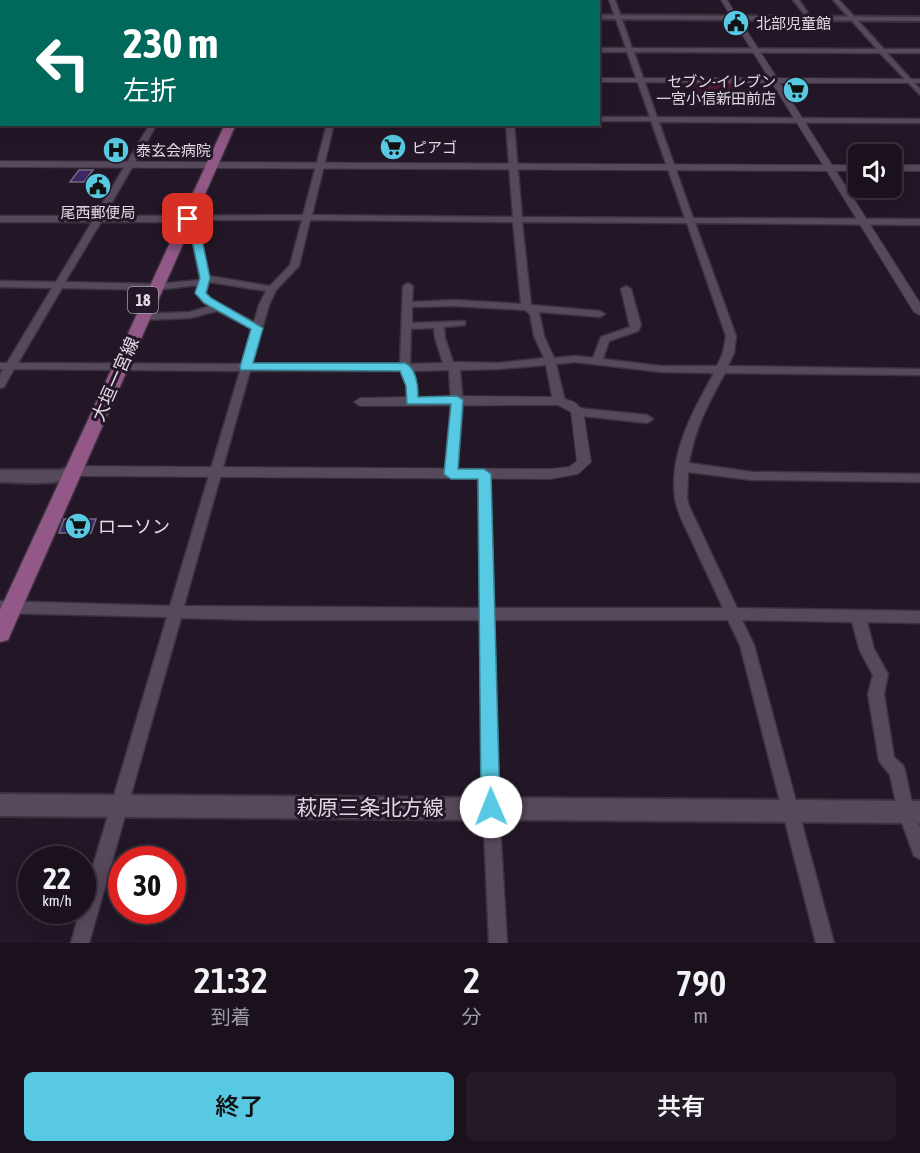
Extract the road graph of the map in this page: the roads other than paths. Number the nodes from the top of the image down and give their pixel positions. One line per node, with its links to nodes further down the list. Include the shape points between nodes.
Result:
1 (612, 0): 6 (street)
2 (724, 0): 7 (street)
3 (796, 0): 8 (street)
4 (836, 0): 9 (street)
5 (600, 17): 6 (main road)
6 (618, 17): 7 (main road); 12 (street)
7 (735, 18): 8 (main road); 13 (street)
8 (810, 18): 9 (main road)
9 (852, 18): 10 (main road); 14 (street)
10 (920, 19)
11 (600, 48): 12 (street)
12 (629, 48): 13 (street); 17 (street)
13 (755, 49): 14 (street); 18 (street)
14 (880, 49): 15 (street); 19 (street)
15 (920, 49)
16 (600, 80): 17 (street)
17 (641, 81): 18 (street); 23 (street)
18 (775, 81): 19 (street); 24 (street)
19 (910, 81): 20 (street); 21 (street)
20 (920, 81)
21 (920, 93)
22 (600, 119): 23 (street)
23 (655, 120): 24 (street); 36 (street)
24 (800, 121): 25 (street); 37 (street)
25 (920, 121)
26 (153, 126): 32 (street)
27 (224, 126): 33 (main road, 大垣一宮線 / 18)
28 (230, 126): 33 (main road, 大垣一宮線 / 18)
29 (330, 126): 34 (street)
30 (510, 126): 35 (street)
31 (0, 164): 32 (street)
32 (130, 166): 33 (street); 42 (street)
33 (208, 166): 34 (street); 43 (main road, 大垣一宮線 / 18)
34 (320, 166): 35 (street); 44 (street)
35 (514, 166): 36 (street); 45 (street)
36 (671, 167): 37 (street); 46 (street)
37 (829, 168): 38 (street); 47 (street)
38 (848, 168)
39 (902, 168): 40 (street)
40 (920, 168)
41 (0, 219): 42 (street)
42 (98, 219): 43 (street); 51 (street)
43 (184, 219): 44 (street); 49 (street, via 194,225); 52 (main road, 大垣一宮線 / 18)
44 (308, 219): 45 (street); 54 (street, via 294,266)
45 (518, 221): 46 (street); 58 (street, via 523,288 526,307)
46 (691, 221): 47 (street); 73 (street, via 731,336)
47 (864, 222): 48 (street); 59 (street)
48 (920, 222)
49 (204, 280): 52 (street); 54 (street); 57 (street, via 201,293)
50 (0, 284): 51 (street)
51 (58, 284): 52 (street); 69 (street)
52 (153, 286): 61 (main road, 大垣一宮線 / 18); 70 (main road, 大垣一宮線 / 18)
53 (408, 286): 56 (street)
54 (272, 289): 65 (street)
55 (626, 289): 67 (street, via 636,325 605,339)
56 (406, 305): 58 (street, via 445,302); 64 (street)
57 (219, 307): 61 (street, via 190,315); 65 (street)
58 (530, 309): 60 (street); 66 (street, via 535,313 539,336)
59 (920, 312)
60 (600, 314)
61 (143, 317): 70 (main road, 大垣一宮線 / 18)
62 (461, 323): 63 (street)
63 (439, 325): 64 (street); 68 (street, via 440,338)
64 (407, 326): 72 (street)
65 (257, 328): 71 (street)
66 (550, 361): 67 (street); 68 (street); 79 (street)
67 (597, 361): 73 (street)
68 (452, 365): 72 (street); 76 (street)
69 (5, 366): 70 (street); 75 (street)
70 (117, 367): 71 (street); 84 (main road, 大垣一宮線 / 18)
71 (246, 367): 72 (street); 85 (street)
72 (405, 367): 77 (street, via 412,386)
73 (720, 371): 74 (street); 83 (street, via 693,422)
74 (920, 372)
75 (0, 384)
76 (457, 400): 77 (street); 79 (street); 86 (street)
77 (412, 401): 78 (street)
78 (360, 402)
79 (559, 402): 80 (street)
80 (578, 412): 81 (street); 87 (street, via 584,462 580,468 569,473)
81 (647, 420)
82 (0, 467): 84 (main road)
83 (683, 467): 89 (street, via 752,476); 93 (street, via 681,498 688,519)
84 (67, 471): 85 (street); 88 (main road); 90 (main road, 大垣一宮線 / 18)
85 (216, 471): 86 (street); 91 (street)
86 (451, 474): 87 (street)
87 (484, 474): 92 (street)
88 (0, 476)
89 (920, 478)
90 (3, 607): 91 (street); 96 (main road, 大垣一宮線 / 18)
91 (176, 610): 92 (street); 98 (street)
92 (487, 614): 93 (street); 99 (street)
93 (733, 614): 94 (street); 100 (street, via 747,645)
94 (858, 616): 95 (street); 101 (street, via 867,651 881,675 876,694 887,761 897,771)
95 (920, 616)
96 (0, 633)
97 (0, 805): 98 (main road, 萩原三条北方線)
98 (119, 806): 99 (main road, 萩原三条北方線); 103 (street)
99 (491, 807): 100 (main road, 萩原三条北方線); 104 (street)
100 (791, 812): 101 (main road, 萩原三条北方線); 105 (street)
101 (913, 812): 102 (street)
102 (920, 850)
103 (80, 943)
104 (498, 943)
105 (825, 943)

